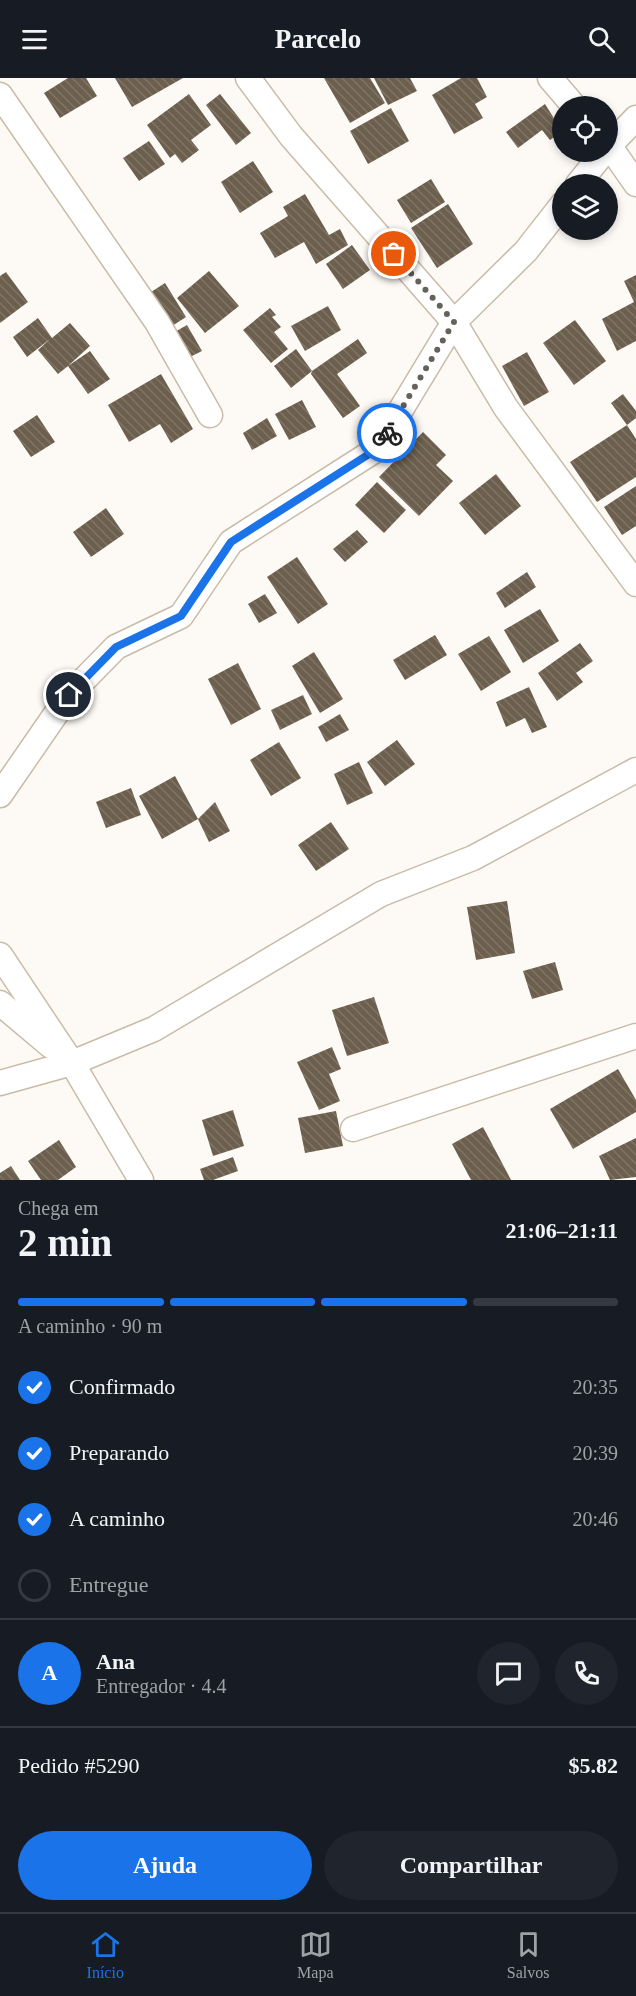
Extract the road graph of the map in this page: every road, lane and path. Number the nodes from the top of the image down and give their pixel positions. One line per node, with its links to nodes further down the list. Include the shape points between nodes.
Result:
1 (248, 78): 12 (street, via 291,136)
2 (550, 78): 4 (street)
3 (0, 95): 13 (street, via 157,322)
4 (565, 96)
5 (636, 118): 6 (street)
6 (618, 136)
7 (618, 161): 10 (street)
8 (595, 162): 9 (street)
9 (586, 174)
10 (636, 184)
11 (552, 218): 12 (street, via 526,251)
12 (454, 322): 14 (street, via 506,408); 16 (street, via 377,449 231,542 181,616 116,647 69,695)
13 (210, 415)
14 (636, 584)
15 (636, 770): 20 (street, via 473,858 381,894 154,1029)
16 (0, 795)
17 (0, 955): 20 (street)
18 (0, 1003): 20 (street)
19 (636, 1036): 22 (street)
20 (72, 1063): 21 (street); 23 (street)
21 (0, 1083)
22 (353, 1130)
23 (141, 1180)

